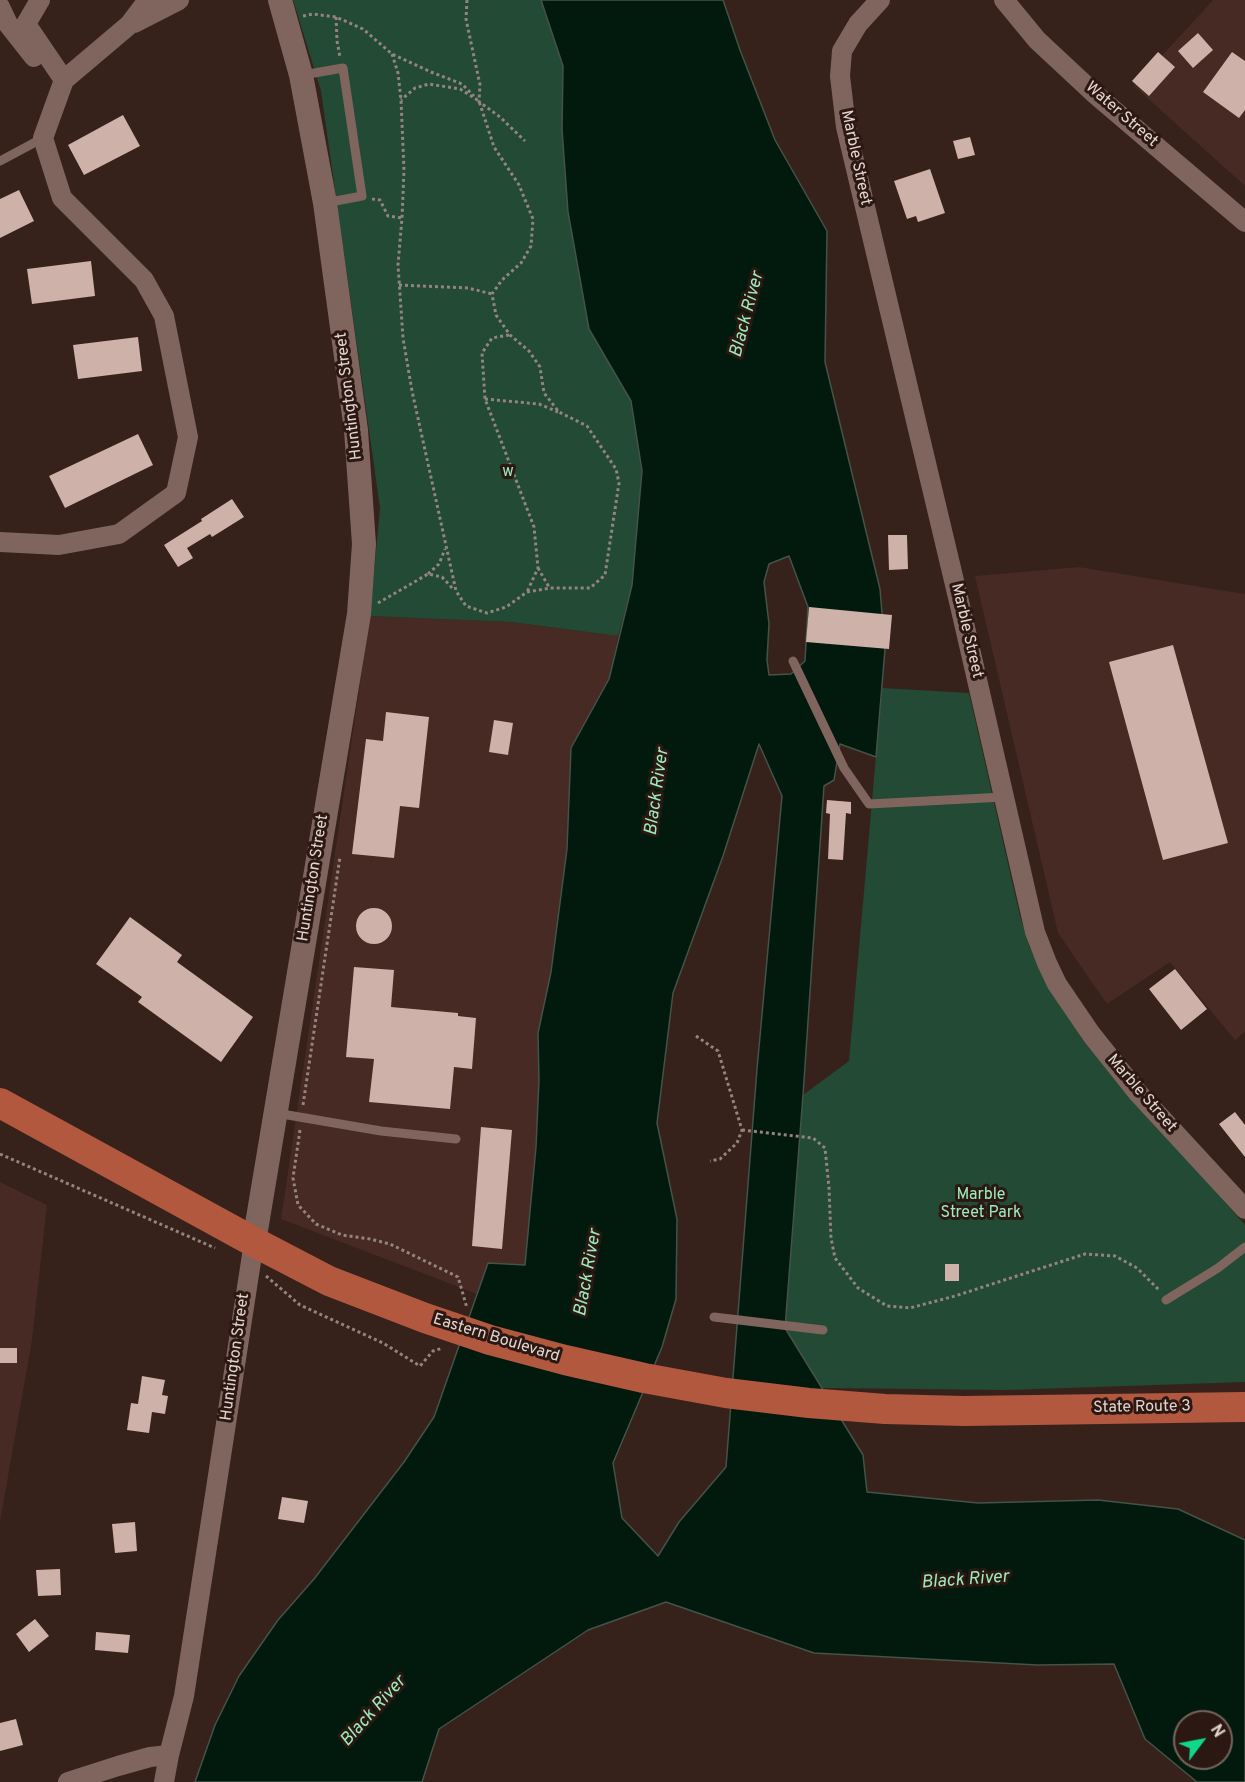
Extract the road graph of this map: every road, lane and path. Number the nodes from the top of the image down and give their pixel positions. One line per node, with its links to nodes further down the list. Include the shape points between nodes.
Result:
1 (40, 0): 9 (street)
2 (148, 0): 10 (street)
3 (179, 0): 10 (street)
4 (467, 0): 16 (path, via 466,19 480,85)
5 (880, 0): 38 (street, Marble Street, via 858,24 842,51 840,76 846,127)
6 (1004, 0): 23 (street, Water Street, via 1037,40 1096,95)
7 (284, 10): 8 (path); 13 (street, Huntington Street)
8 (336, 17): 11 (path, via 363,29); 12 (path)
9 (9, 20): 14 (street)
10 (129, 25): 14 (street)
11 (392, 54): 15 (path); 16 (path, via 462,84)
12 (343, 68): 13 (lane); 20 (lane)
13 (301, 75): 21 (street, Huntington Street)
14 (62, 85): 17 (street)
15 (401, 100): 16 (path, via 415,88 429,84 460,89); 22 (path)
16 (479, 101): 18 (path); 25 (path, via 494,147 519,185 533,219 531,246)
17 (43, 138): 19 (lane); 29 (street, via 62,198 144,280 164,316 188,437 176,493 119,534 59,545)
18 (525, 141)
19 (0, 161)
20 (362, 196): 21 (lane); 22 (path, via 380,200 388,216)
21 (325, 203): 36 (street, Huntington Street, via 356,430 363,544)
22 (402, 218): 24 (path)
23 (1245, 222)
24 (399, 285): 25 (path, via 468,288); 30 (path, via 412,391)
25 (492, 294): 26 (path, via 496,315)
26 (510, 335): 27 (path, via 492,338 482,353); 28 (path, via 540,367 544,393)
27 (485, 399): 28 (path, via 540,404); 31 (path, via 534,528)
28 (559, 412): 33 (path, via 587,426 615,469 619,483 605,575 590,588)
29 (0, 542)
30 (445, 549): 32 (path, via 439,564); 34 (path)
31 (538, 568): 33 (path); 35 (path)
32 (428, 574): 34 (path, via 442,578); 36 (path)
33 (550, 588): 35 (path)
34 (456, 591): 35 (path, via 466,606 486,613 506,607)
35 (527, 592)
36 (359, 614): 42 (street, Huntington Street)
37 (794, 662): 38 (lane, via 844,768 869,804)
38 (1004, 797): 48 (street, Marble Street, via 1035,932 1057,984 1090,1034 1138,1093)
39 (341, 853): 43 (path)
40 (696, 1036): 44 (path, via 718,1051)
41 (0, 1103): 50 (main road, Eastern Boulevard)
42 (276, 1113): 43 (lane); 50 (street, Huntington Street)
43 (302, 1117): 45 (lane); 51 (path, via 292,1178 298,1205 316,1224 342,1235 390,1244)
44 (742, 1130): 47 (path, via 737,1143 720,1159); 52 (path, via 813,1138 825,1148 835,1258 858,1288 887,1306 910,1308 1085,1254 1115,1256 1137,1268)
45 (456, 1139)
46 (0, 1154): 50 (path, via 224,1252)
47 (710, 1161)
48 (1245, 1209)
49 (1245, 1247): 52 (lane)
50 (252, 1254): 55 (path, via 270,1278 300,1305 382,1342); 57 (main road, Eastern Boulevard, via 501,1343 644,1378 809,1404 885,1409); 58 (street, Huntington Street, via 184,1696)
51 (458, 1277)
52 (1166, 1300)
53 (714, 1317): 54 (lane)
54 (823, 1330)
55 (420, 1366)
56 (1245, 1407): 57 (main road, State Route 3)
57 (1039, 1410)
58 (169, 1755): 59 (street); 60 (street, Huntington Street)
59 (68, 1782)
60 (164, 1782)

